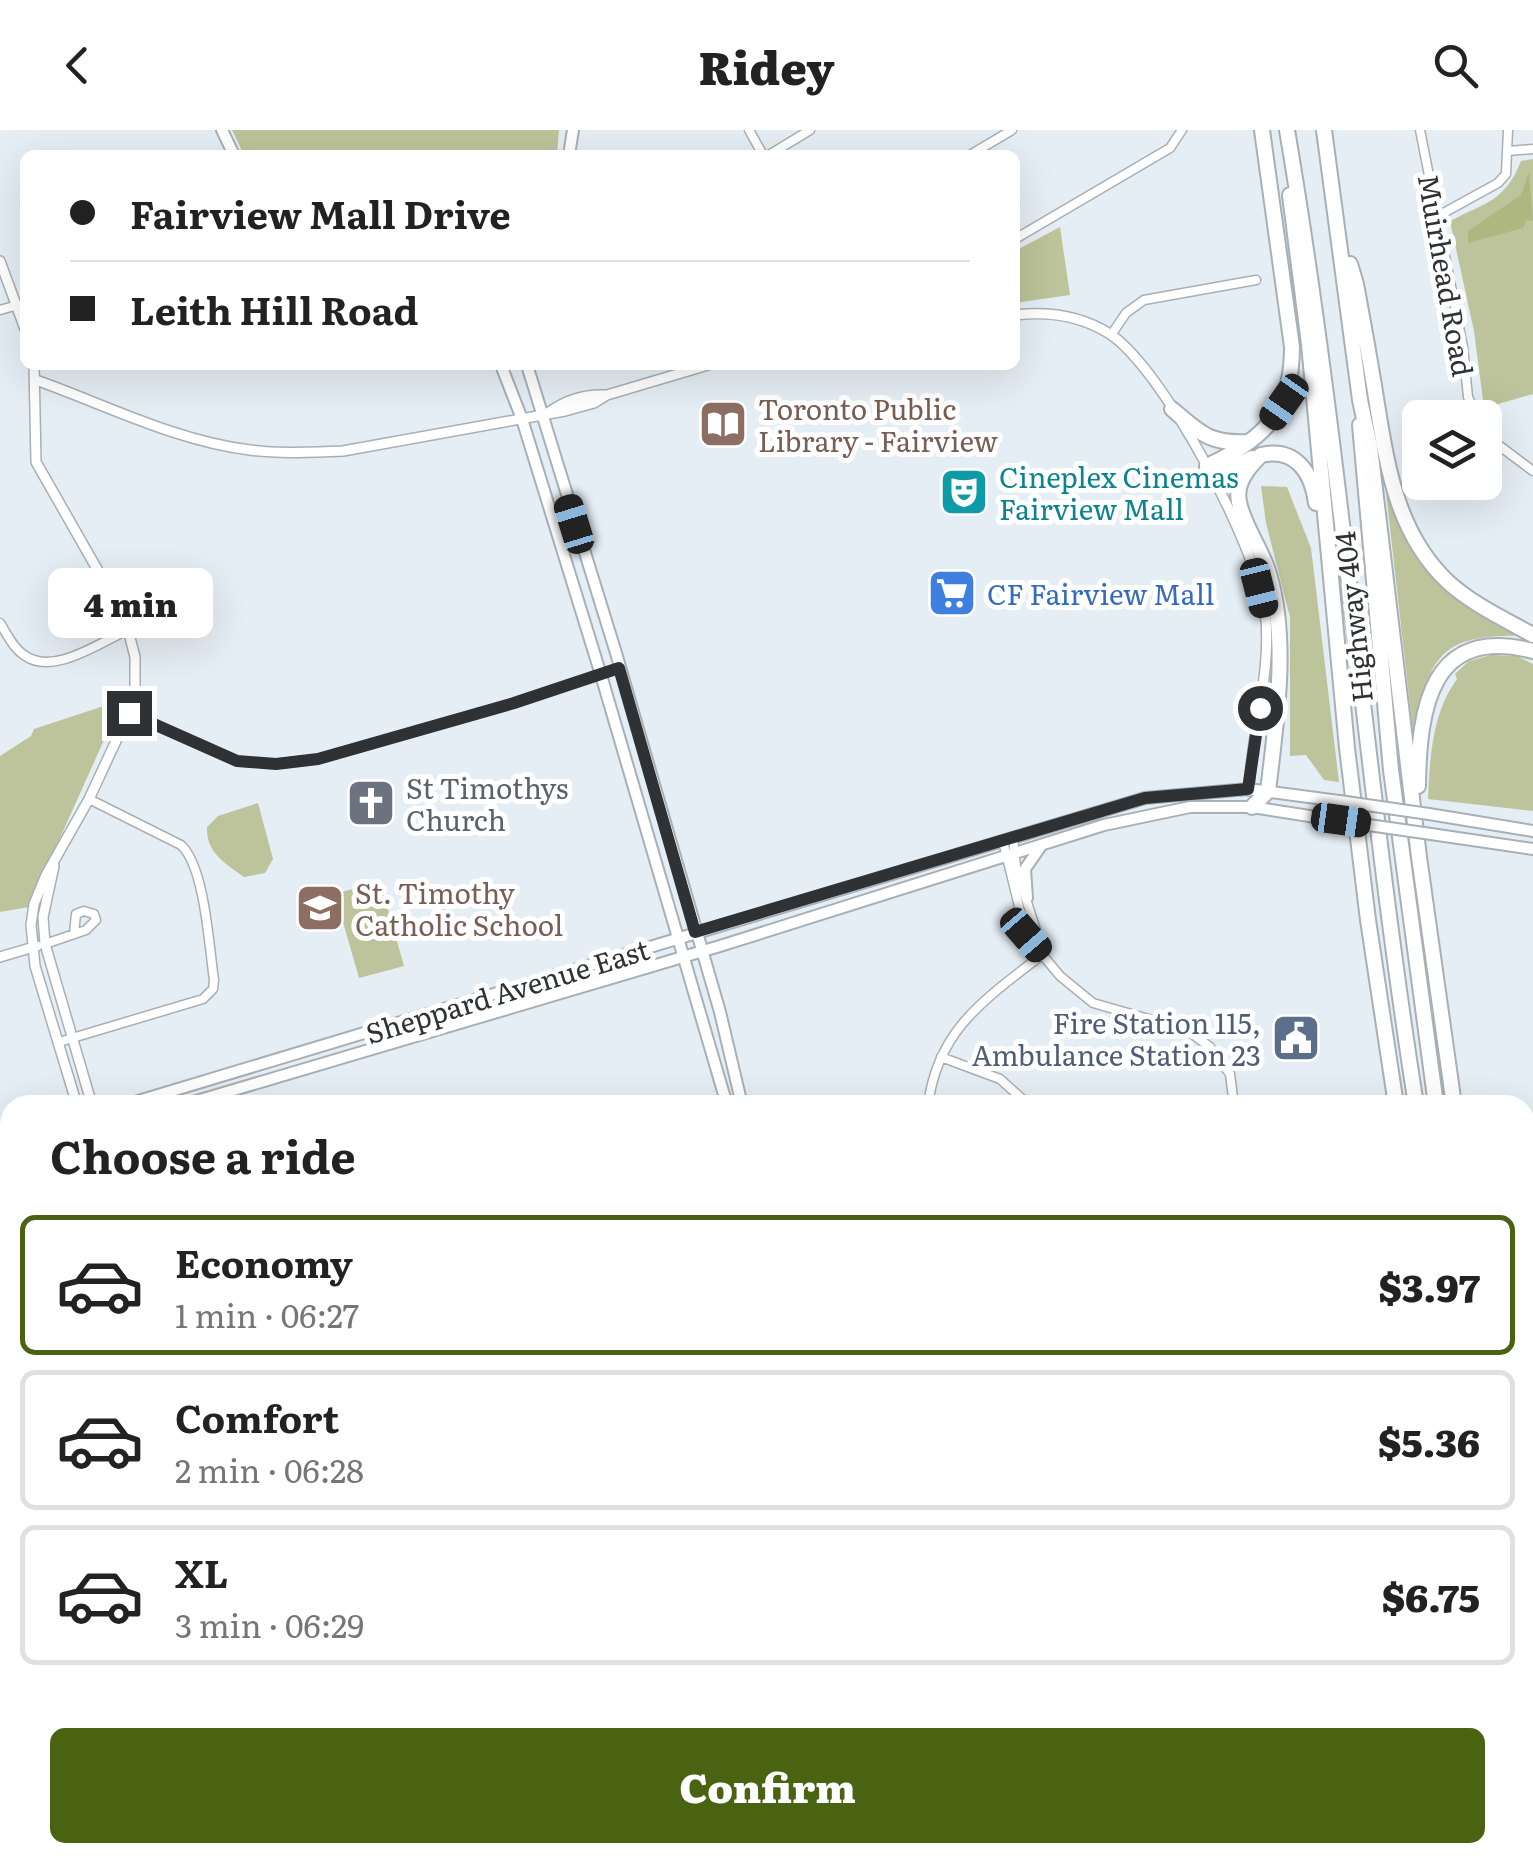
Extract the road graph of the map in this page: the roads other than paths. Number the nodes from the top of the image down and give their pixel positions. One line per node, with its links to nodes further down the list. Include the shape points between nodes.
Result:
1 (810, 130): 10 (street)
2 (1012, 130): 11 (street)
3 (1182, 130): 15 (street, via 1170,148)
4 (1262, 130): 33 (highway, via 1292,377 1284,402)
5 (1286, 130): 57 (highway); 80 (highway, Highway 404, via 1314,289)
6 (1324, 130): 14 (highway, Highway 404)
7 (1420, 130): 13 (street, Muirhead Road)
8 (1508, 130): 12 (street)
9 (1533, 149): 12 (street)
10 (775, 150)
11 (978, 150)
12 (1508, 151): 13 (street, via 1498,183)
13 (1438, 216): 29 (street, Muirhead Road)
14 (1339, 231): 28 (highway, Highway 404); 40 (highway, via 1356,284 1388,473 1407,526 1448,582)
15 (1020, 236)
16 (0, 261): 18 (street)
17 (1256, 280): 22 (street, via 1144,300)
18 (18, 304): 19 (street); 20 (street)
19 (0, 310)
20 (20, 311)
21 (1020, 316): 22 (street, via 1060,314)
22 (1112, 336): 30 (street)
23 (35, 370): 27 (street)
24 (503, 370): 32 (main road)
25 (528, 370): 31 (main road)
26 (691, 370): 31 (street)
27 (36, 380): 32 (street, via 190,436 250,450 342,451); 39 (street, via 40,474)
28 (1360, 400): 54 (highway, Highway 404); 81 (highway, Highway 404, via 1359,448 1392,770)
29 (1472, 400)
30 (1172, 409): 33 (highway, via 1208,439); 36 (street)
31 (544, 414): 32 (street); 42 (main road)
32 (522, 419): 43 (main road)
33 (1248, 442): 36 (highway)
34 (1502, 448): 37 (street)
35 (1261, 455): 36 (highway); 46 (highway, via 1246,470 1238,499 1269,572 1279,616); 57 (highway, via 1297,460 1314,487 1348,812)
36 (1210, 472): 45 (street, via 1254,566 1265,609 1266,658)
37 (1533, 472)
38 (0, 623): 39 (street, via 21,653 44,662)
39 (130, 629): 44 (street, via 136,674)
40 (1533, 635)
41 (1533, 651): 54 (highway, via 1502,644 1469,650 1432,686 1418,756)
42 (619, 668): 43 (street); 58 (main road)
43 (601, 675): 44 (street, via 318,759 276,764 237,761); 60 (main road)
44 (129, 713): 47 (street)
45 (1248, 789): 46 (main road, Sheppard Avenue East); 48 (street); 50 (main road, Sheppard Avenue East, via 1145,798)
46 (1268, 791): 48 (highway); 49 (main road, Sheppard Avenue East, bridge)
47 (89, 799): 55 (street); 67 (street, via 190,854 214,980 202,999)
48 (1252, 806): 51 (main road, Sheppard Avenue East, via 1190,806); 52 (main road, Sheppard Avenue East, bridge)
49 (1533, 831)
50 (1008, 840): 53 (street); 58 (main road, Sheppard Avenue East)
51 (1042, 846): 53 (main road, Sheppard Avenue East); 56 (main road, via 1025,869)
52 (1533, 849)
53 (1011, 856): 56 (street); 63 (main road, Sheppard Avenue East); 64 (street, via 1026,935)
54 (1419, 857): 82 (highway, Highway 404)
55 (54, 866): 61 (street, via 34,904); 62 (street, via 43,917)
56 (1027, 898): 64 (street)
57 (1368, 920): 79 (highway)
58 (695, 932): 60 (main road, Sheppard Avenue East); 63 (main road)
59 (74, 934): 62 (street)
60 (679, 937): 65 (main road); 72 (main road, Sheppard Avenue East)
61 (32, 948): 62 (street); 66 (street); 68 (street)
62 (46, 948): 67 (street)
63 (702, 951): 65 (main road, Sheppard Avenue East); 75 (main road)
64 (1043, 954): 69 (street, via 964,1018); 78 (street, via 1093,1003 1187,1030 1210,1047 1230,1074)
65 (685, 956): 73 (main road, Sheppard Avenue East); 74 (main road)
66 (0, 958)
67 (72, 1038): 68 (street); 71 (street)
68 (60, 1042): 70 (street)
69 (941, 1057): 76 (street); 77 (street, via 1000,1079)
70 (74, 1095)
71 (89, 1095)
72 (159, 1095)
73 (217, 1095)
74 (724, 1095)
75 (739, 1095)
76 (931, 1095)
77 (1018, 1095)
78 (1233, 1095)
79 (1394, 1095)
80 (1414, 1095)
81 (1435, 1095)
82 (1453, 1095)

